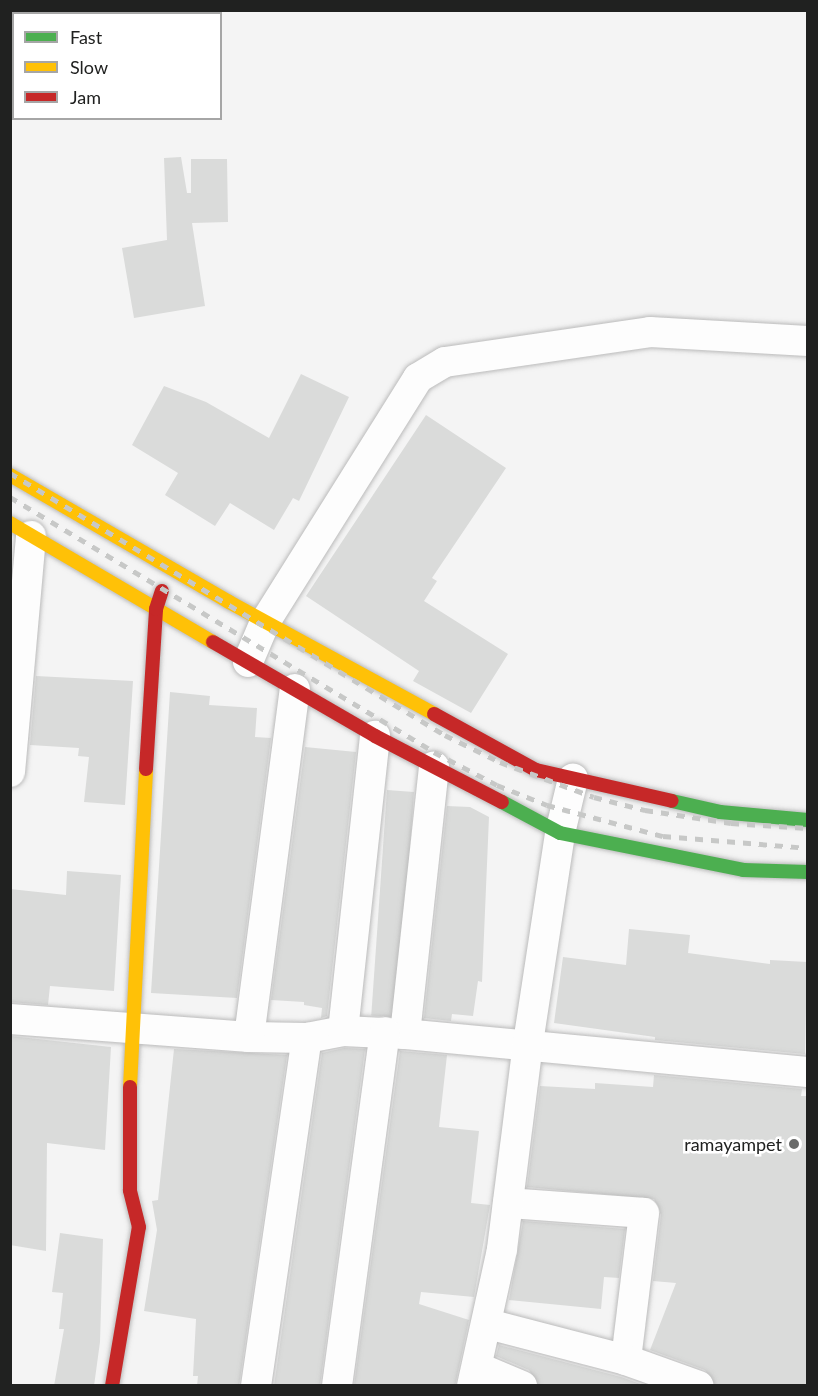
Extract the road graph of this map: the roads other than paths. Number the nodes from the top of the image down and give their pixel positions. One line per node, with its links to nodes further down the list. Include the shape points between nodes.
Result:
1 (807, 341): 6 (street, via 650,332 445,362 418,378)
2 (10, 475): 4 (street)
3 (21, 530): 5 (street); 11 (street)
4 (170, 566): 5 (street); 6 (street)
5 (156, 609): 7 (street); 17 (street)
6 (265, 622): 7 (street); 12 (street, via 536,770)
7 (248, 662): 8 (street)
8 (295, 689): 9 (street); 20 (street)
9 (375, 736): 10 (street); 18 (street)
10 (434, 767): 14 (street); 19 (street)
11 (10, 772)
12 (573, 779): 13 (street, via 720,812); 14 (street)
13 (807, 820)
14 (560, 833): 15 (street, via 743,870); 22 (street)
15 (807, 872)
16 (10, 1019): 17 (street)
17 (130, 1029): 20 (street); 28 (street, via 130,1190 139,1227)
18 (343, 1031): 19 (street); 21 (street)
19 (395, 1033): 22 (street); 30 (street)
20 (249, 1037): 21 (street)
21 (307, 1038): 29 (street)
22 (528, 1043): 23 (street); 24 (street)
23 (807, 1072)
24 (508, 1203): 25 (street); 26 (street, via 644,1213)
25 (488, 1324): 26 (street); 27 (street)
26 (626, 1360): 32 (street)
27 (475, 1376): 31 (street)
28 (112, 1386)
29 (256, 1386)
30 (337, 1386)
31 (522, 1386)
32 (699, 1386)

